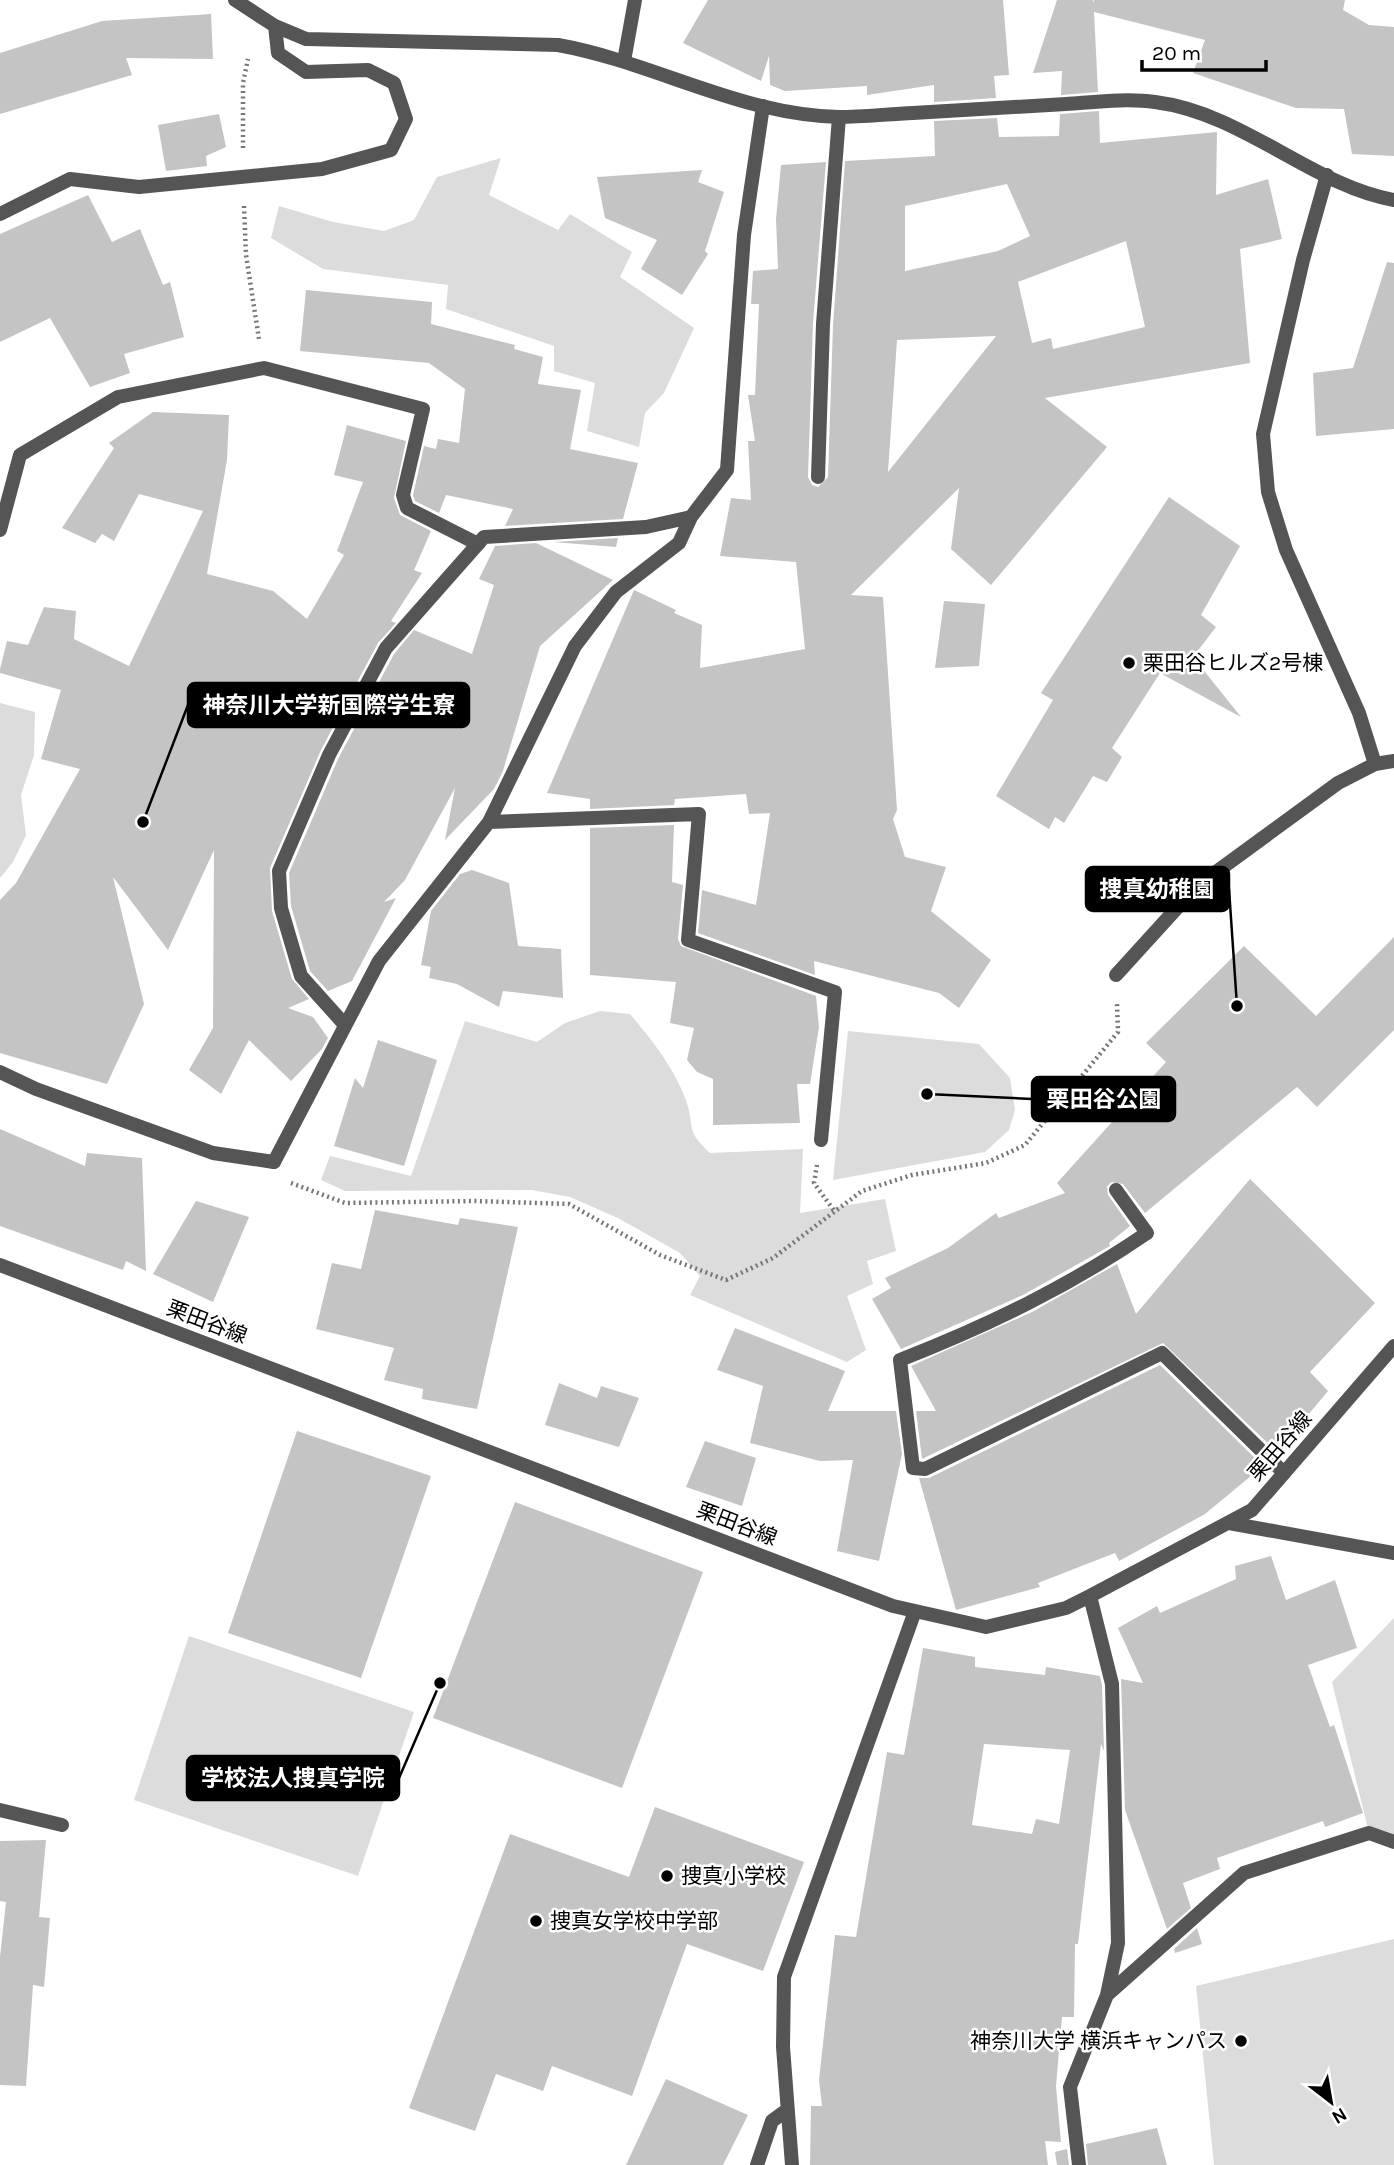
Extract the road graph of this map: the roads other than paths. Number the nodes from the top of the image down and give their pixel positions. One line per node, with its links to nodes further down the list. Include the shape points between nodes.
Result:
1 (235, 0): 3 (street)
2 (635, 0): 4 (street)
3 (275, 26): 4 (street, via 306,39 558,45); 9 (street, via 278,53 306,72 368,70 394,83 406,119 391,150 322,169 139,187 70,179)
4 (624, 61): 5 (street)
5 (763, 106): 6 (street); 11 (street, via 744,235 727,470)
6 (839, 117): 7 (street, via 1155,102 1202,113); 10 (street, via 823,324)
7 (1327, 175): 8 (street); 15 (street, via 1263,434 1268,492 1286,550 1359,713)
8 (1394, 200)
9 (0, 214)
10 (818, 477)
11 (691, 517): 13 (street, via 646,527 484,537); 16 (street, via 679,543 616,592 575,646)
12 (0, 530): 13 (street, via 20,455 118,397 264,368 423,409 403,495 407,509)
13 (478, 544): 18 (street, via 386,648 329,755 279,871 281,908 301,976)
14 (1394, 761): 15 (street)
15 (1375, 764): 17 (street, via 1338,783 1197,886)
16 (488, 822): 18 (street, via 379,961); 20 (street, via 699,814 688,940 835,992)
17 (1116, 975)
18 (345, 1025): 19 (street, via 274,1162 213,1153)
19 (0, 1072)
20 (821, 1140)
21 (1116, 1190): 24 (street, via 1147,1233 1088,1273 974,1331 900,1360 913,1468 925,1469 1162,1353)
22 (0, 1265): 28 (street, 栗田谷線)
23 (1394, 1346): 24 (street, 栗田谷線)
24 (1284, 1473): 25 (street, 栗田谷線, via 1252,1510)
25 (1229, 1523): 26 (street); 27 (street, 栗田谷線)
26 (1394, 1553)
27 (1090, 1596): 28 (street, 栗田谷線, via 1066,1608 986,1627); 32 (street, via 1112,1684 1118,1943)
28 (915, 1611): 33 (street, via 784,1976)
29 (0, 1810): 30 (street)
30 (62, 1825)
31 (1394, 1842): 32 (street, via 1369,1833 1244,1873)
32 (1107, 1995): 36 (street, via 1070,2087)
33 (787, 2110): 34 (street, via 772,2120); 35 (street)
34 (757, 2165)
35 (792, 2165)
36 (1079, 2165)

